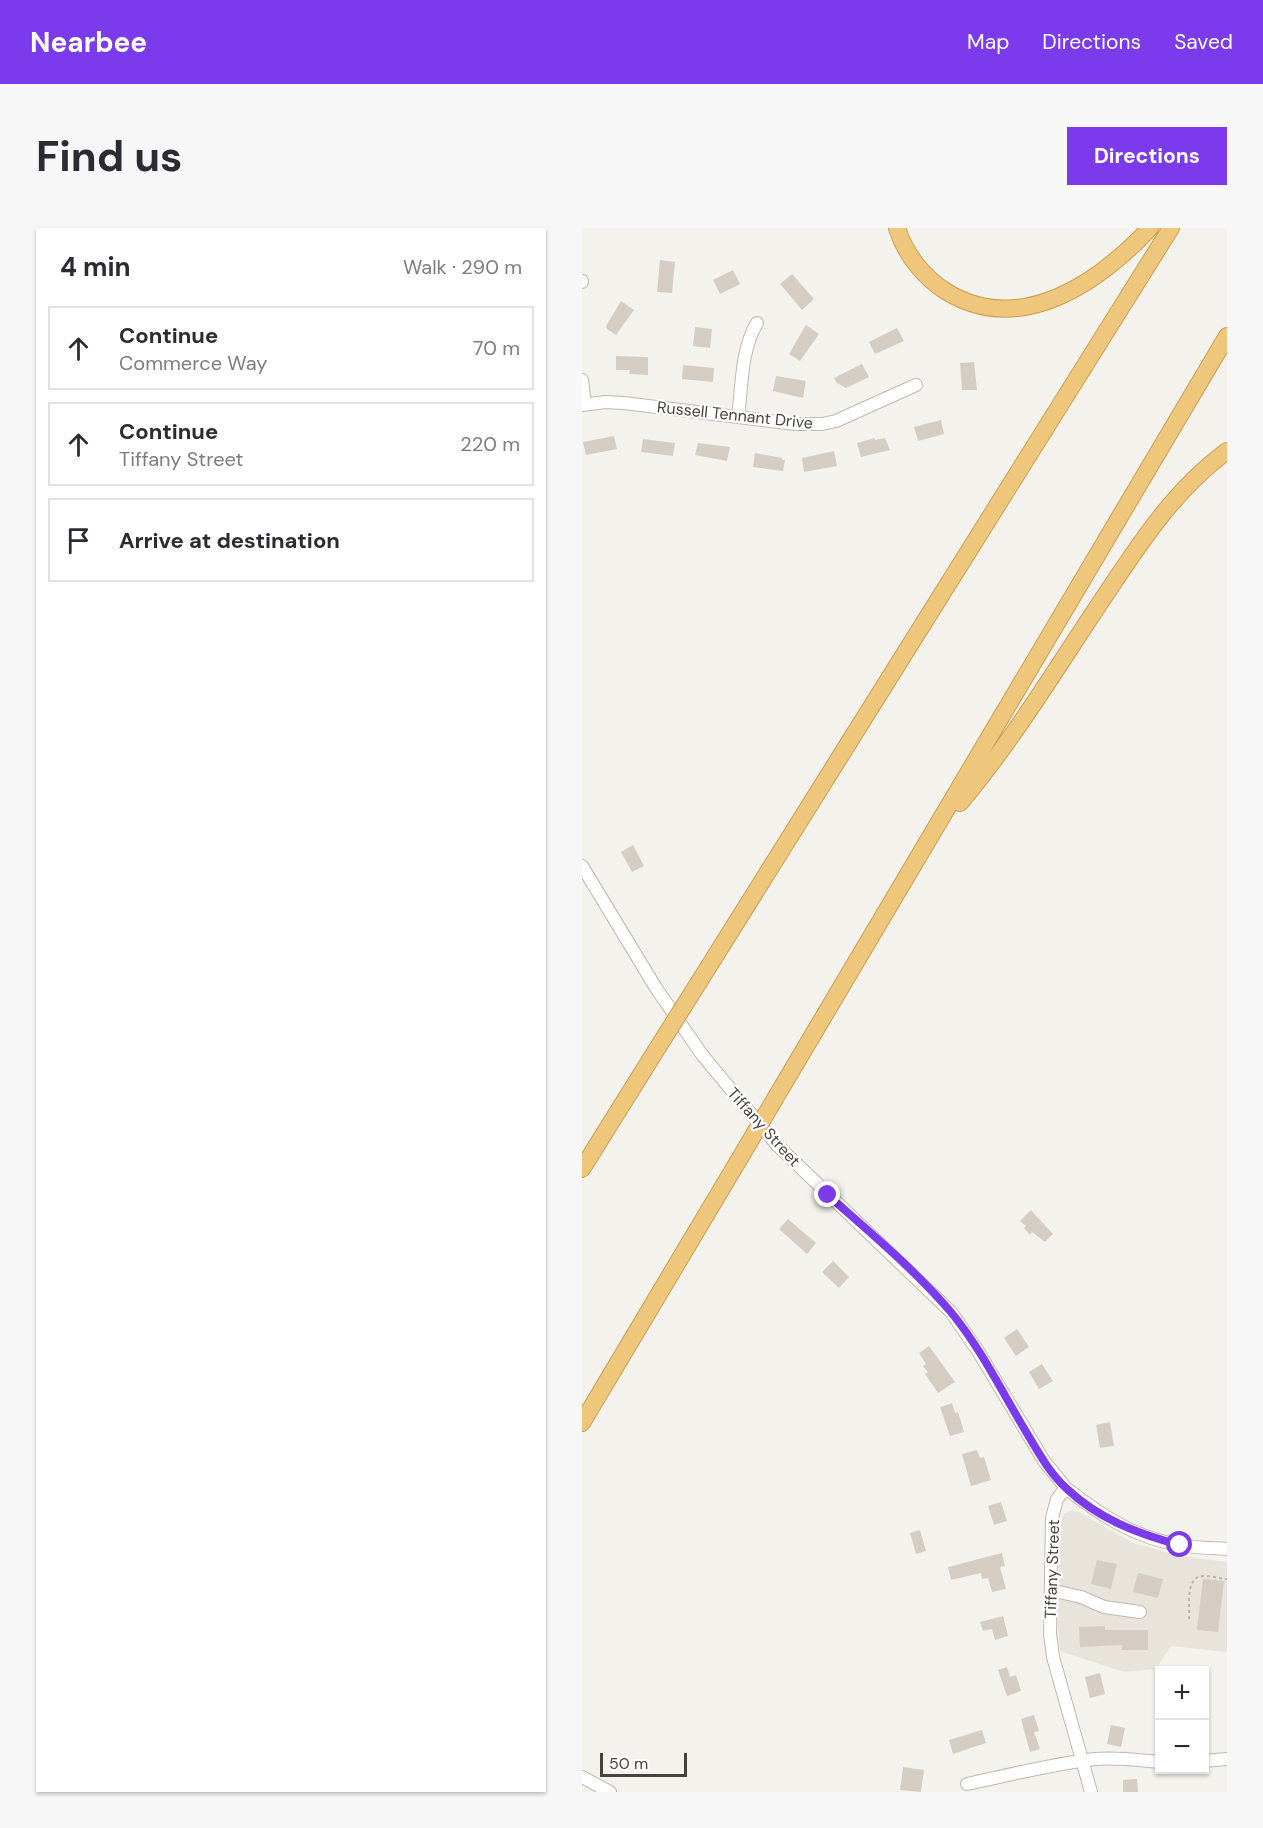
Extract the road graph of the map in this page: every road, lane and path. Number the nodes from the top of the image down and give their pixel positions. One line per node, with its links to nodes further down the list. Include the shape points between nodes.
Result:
1 (897, 228): 2 (highway, via 914,261 936,285 969,303 1006,310 1043,303 1079,286 1112,264)
2 (1150, 228)
3 (1171, 228): 13 (highway, bridge)
4 (757, 323): 9 (street, via 748,345)
5 (1227, 336): 11 (highway)
6 (582, 380): 8 (street)
7 (916, 385): 9 (street, Russell Tennant Drive, via 822,424)
8 (584, 404): 9 (street, Russell Tennant Drive, via 624,403)
9 (738, 417)
10 (1227, 451): 11 (highway, via 1190,483 1154,524 992,764)
11 (928, 840): 14 (highway, bridge)
12 (582, 866): 15 (street, Tiffany Street, via 656,988 703,1056 778,1146 951,1312 1044,1461)
13 (582, 1169)
14 (582, 1423)
15 (1066, 1488): 16 (street, via 1112,1521 1141,1535 1180,1545); 18 (street, Tiffany Street, via 1052,1518)
16 (1227, 1549)
17 (1227, 1579): 20 (path, via 1207,1576 1192,1582)
18 (1051, 1590): 19 (street, via 1104,1607); 22 (street, Tiffany Street, via 1053,1657)
19 (1140, 1611)
20 (1189, 1619)
21 (1227, 1759): 23 (street)
22 (1082, 1761): 24 (street); 26 (street); 28 (street, Tiffany Street)
23 (1209, 1761)
24 (1155, 1762)
25 (582, 1777): 27 (street)
26 (967, 1784)
27 (610, 1792)
28 (1091, 1792)

